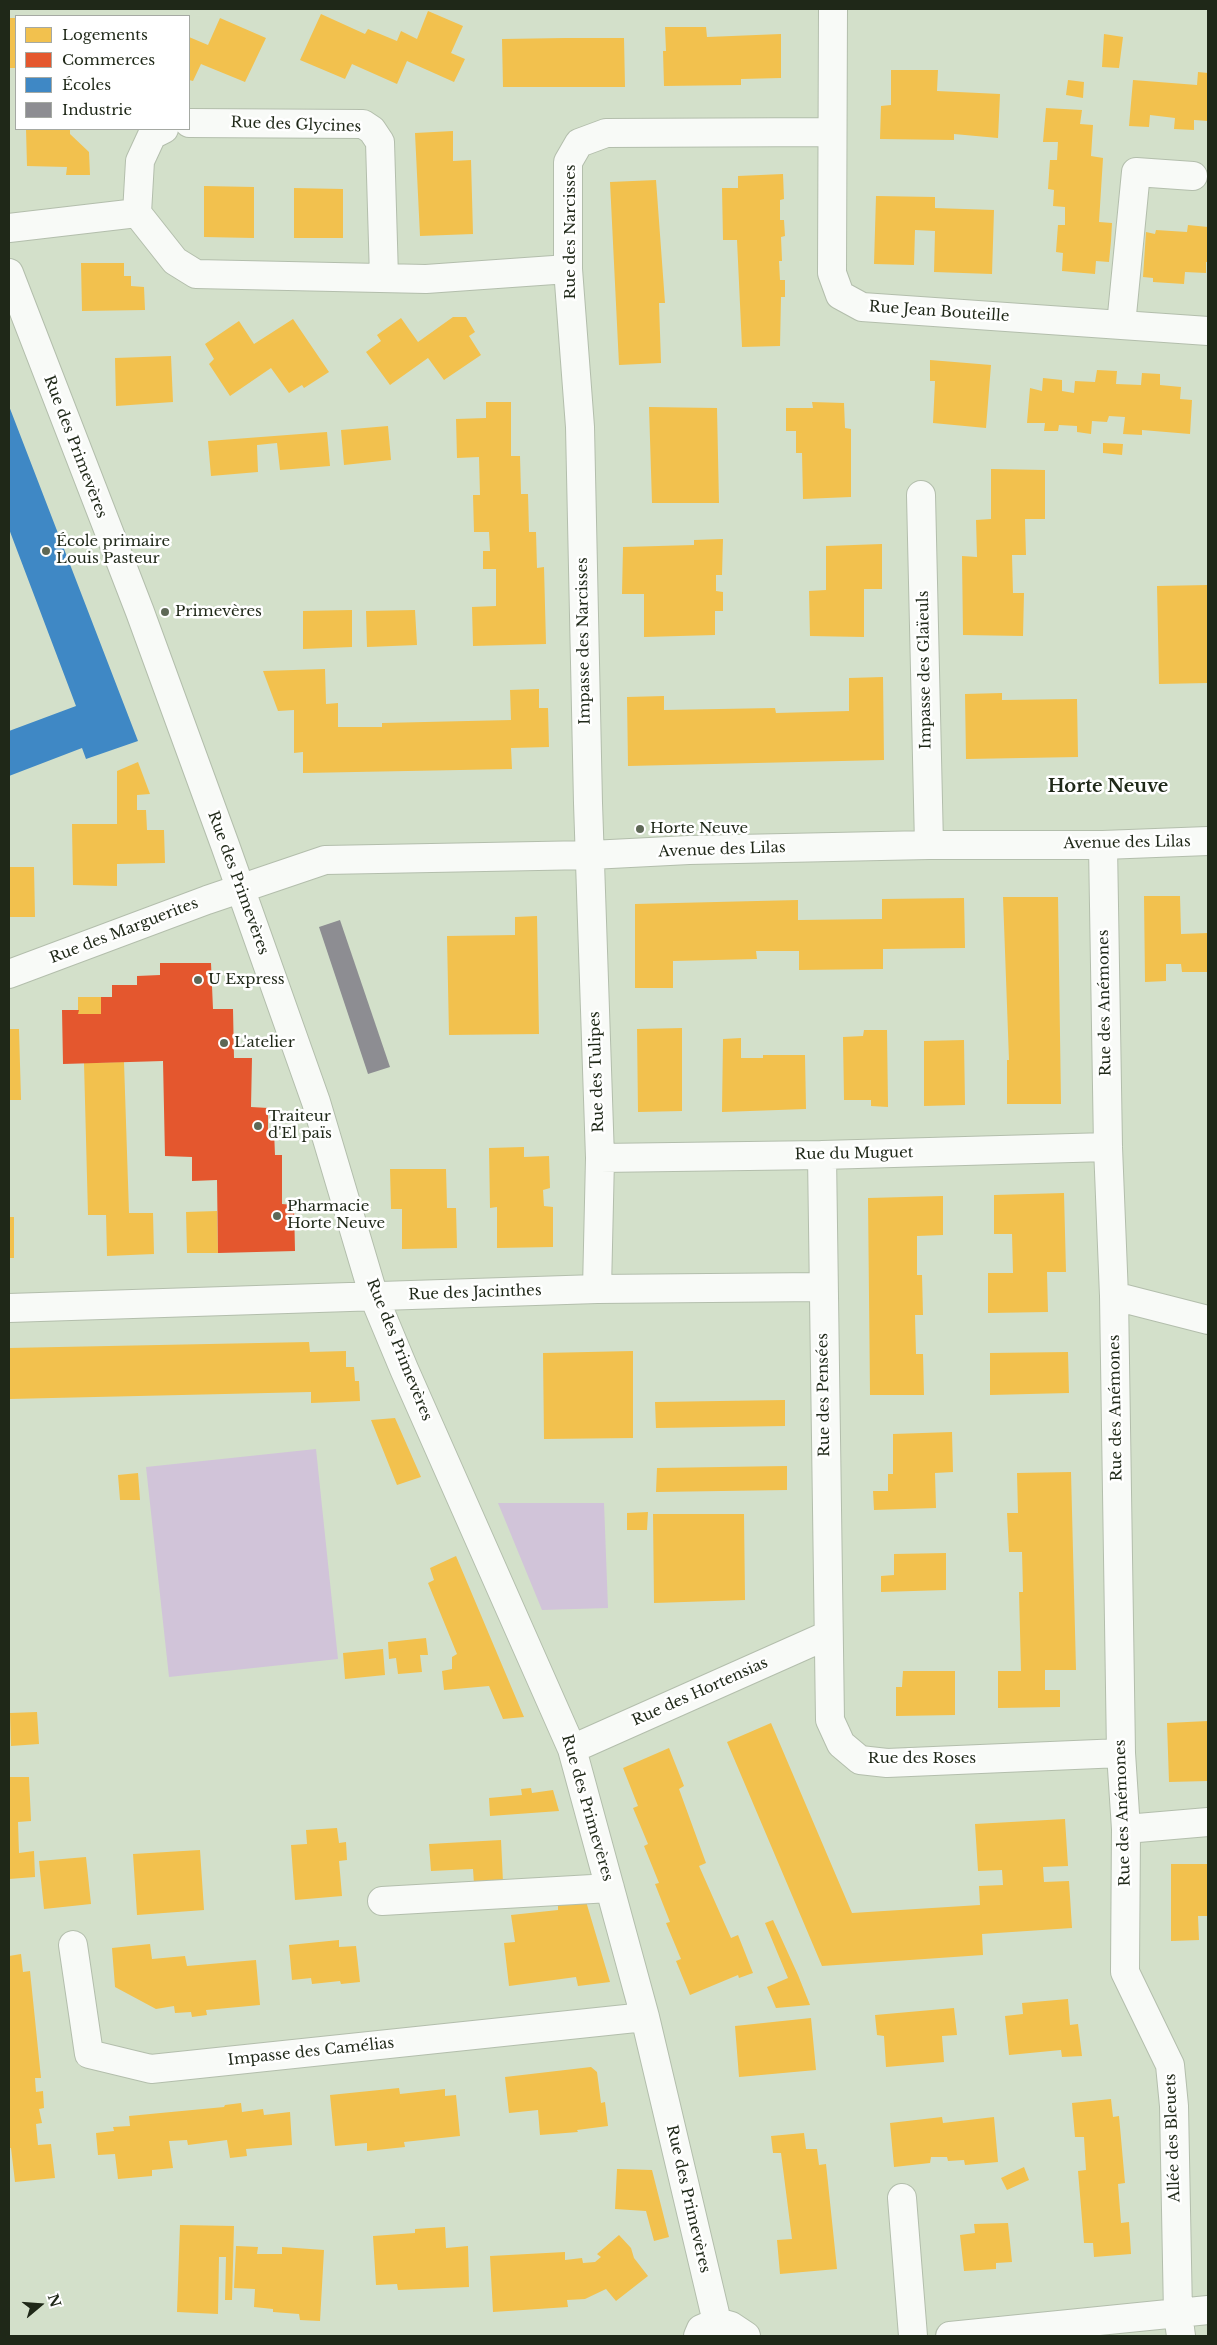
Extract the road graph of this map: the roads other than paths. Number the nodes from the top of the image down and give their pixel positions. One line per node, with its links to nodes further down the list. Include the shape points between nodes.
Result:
1 (833, 9): 4 (street, Rue Jean Bouteille)
2 (190, 123): 10 (street, Rue des Glycines, via 363,124 372,130 380,142)
3 (162, 130): 6 (street, via 152,135 140,161)
4 (832, 132): 8 (street, Rue des Narcisses, via 606,133 579,144 568,162); 11 (street, Rue Jean Bouteille, via 832,274 840,295 862,307)
5 (1193, 176): 11 (street, via 1136,172)
6 (137, 213): 7 (street); 10 (street, via 175,261 196,274)
7 (9, 228)
8 (568, 268): 10 (street, via 426,279); 13 (street, Rue des Narcisses)
9 (9, 273): 19 (street, Rue des Primevères, via 143,621)
10 (384, 277)
11 (1122, 325): 12 (street, Rue Jean Bouteille)
12 (1208, 331)
13 (580, 427): 18 (street, Impasse des Narcisses)
14 (921, 495): 16 (street, Impasse des Glaïeuls)
15 (1208, 841): 17 (street, Avenue des Lilas)
16 (929, 845): 17 (street, Avenue des Lilas); 18 (street, Avenue des Lilas, via 689,850)
17 (1103, 845): 21 (street, Rue des Anémones)
18 (591, 856): 19 (street, Avenue des Lilas, via 325,860); 23 (street, Rue des Tulipes)
19 (240, 888): 20 (street, Rue des Marguerites); 27 (street, Rue des Primevères, via 316,1102)
20 (9, 974)
21 (1108, 1147): 22 (street, Rue du Muguet); 26 (street, Rue des Anémones)
22 (822, 1155): 23 (street, Rue du Muguet); 24 (street, Rue des Pensées)
23 (600, 1158): 25 (street, Rue des Tulipes)
24 (822, 1288): 25 (street, Rue des Jacinthes); 30 (street, Rue des Pensées)
25 (597, 1289): 27 (street, Rue des Jacinthes)
26 (1114, 1296): 29 (street); 32 (street, Rue des Anémones)
27 (374, 1297): 28 (street, Rue des Jacinthes); 31 (street, Rue des Primevères)
28 (9, 1308)
29 (1208, 1320)
30 (828, 1635): 31 (street, Rue des Hortensias); 32 (street, Rue des Roses, via 830,1720 841,1744 860,1760 887,1763)
31 (572, 1748): 35 (street, Rue des Primevères)
32 (1121, 1754): 34 (street, Rue des Anémones)
33 (1208, 1822): 34 (street)
34 (1126, 1830): 38 (street, Rue des Anémones)
35 (610, 1888): 36 (street); 39 (street, Rue des Primevères)
36 (382, 1902)
37 (73, 1945): 39 (street, Impasse des Camélias, via 89,2054 150,2069)
38 (1125, 1972): 42 (street, Allée des Bleuets, via 1170,2065 1174,2106)
39 (645, 2016): 43 (street, Rue des Primevères)
40 (902, 2198): 45 (street)
41 (1208, 2310): 42 (street)
42 (1179, 2325): 46 (street)
43 (707, 2329): 44 (street, via 731,2326)
44 (746, 2336)
45 (913, 2336)
46 (950, 2336)

